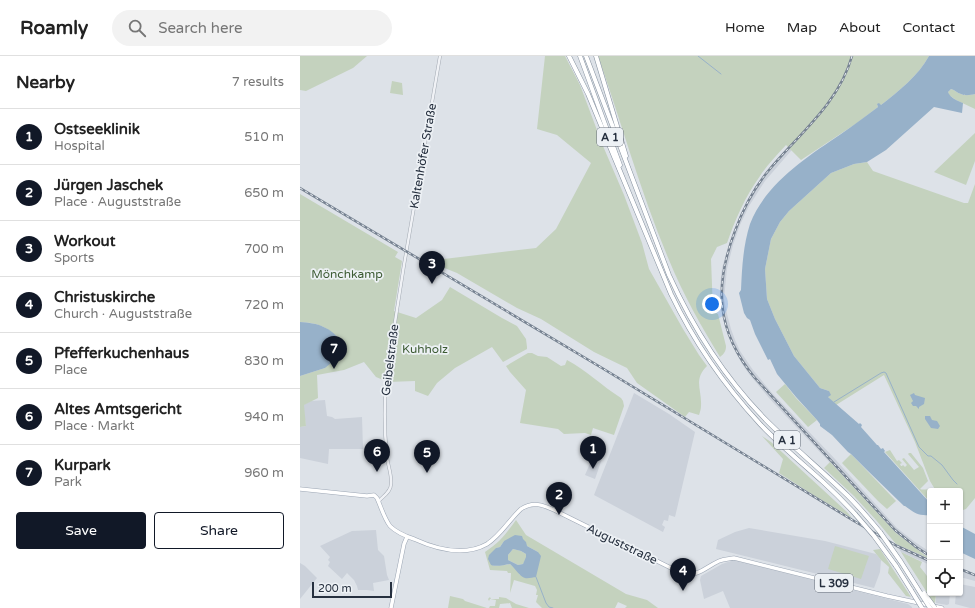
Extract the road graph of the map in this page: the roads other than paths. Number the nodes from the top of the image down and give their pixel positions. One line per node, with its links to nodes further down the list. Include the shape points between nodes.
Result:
1 (440, 56): 8 (street, Kaltenhöfer Straße)
2 (569, 56): 7 (highway, via 588,94)
3 (580, 56): 7 (highway, A 1)
4 (586, 56): 6 (highway, A 1)
5 (596, 56): 6 (highway)
6 (633, 180): 12 (highway, A 1, bridge, via 676,291 714,357 765,419 860,509 890,545)
7 (640, 219): 14 (highway, A 1, bridge, via 671,294 688,328 717,373 761,425 855,514 884,549)
8 (406, 256): 10 (street, Geibelstraße, via 386,384 385,421 391,486)
9 (300, 488): 10 (main road, via 367,496)
10 (379, 501): 11 (main road, L 309, via 389,524)
11 (407, 537): 13 (main road); 17 (main road, Auguststraße / L 309, via 446,550 476,549 494,539 525,506 538,504 686,574 697,573 720,561 734,558)
12 (918, 589): 15 (highway, A 1, bridge); 16 (highway, bridge)
13 (392, 608)
14 (922, 608)
15 (930, 608)
16 (935, 608)
17 (942, 608)

